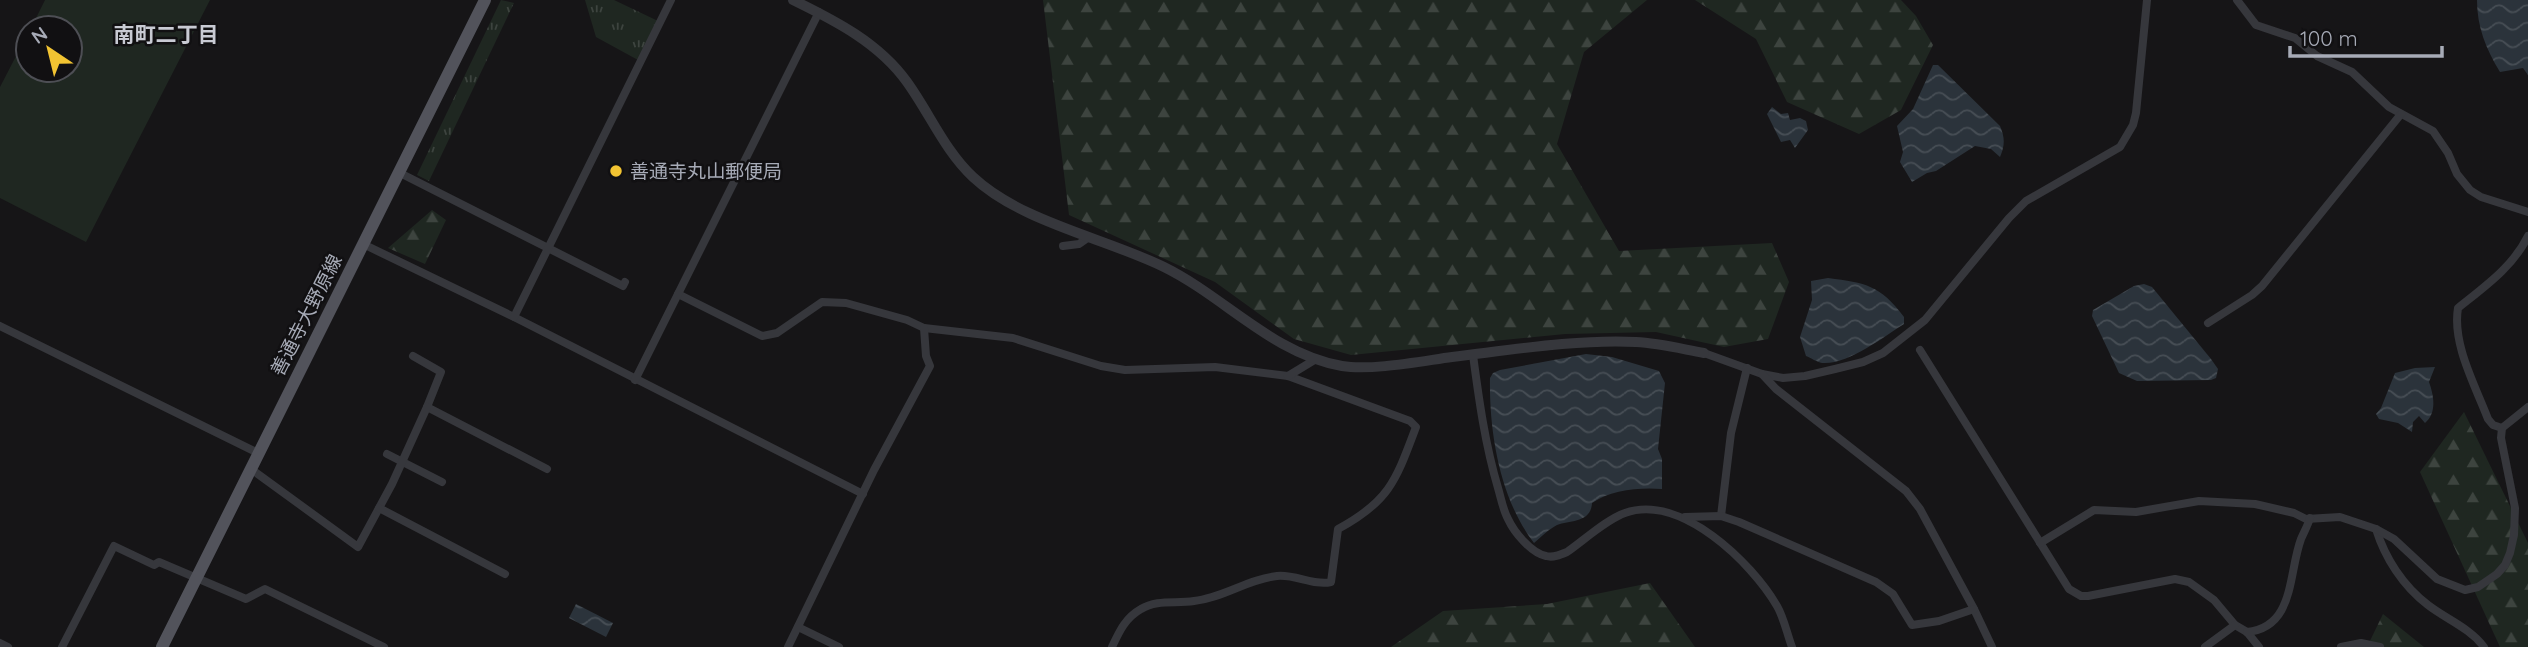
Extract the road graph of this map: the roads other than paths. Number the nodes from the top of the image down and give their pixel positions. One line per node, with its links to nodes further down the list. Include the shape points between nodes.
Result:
1 (485, 0): 8 (main road, 善通寺大野原線)
2 (671, 0): 14 (street)
3 (793, 0): 6 (street)
4 (2147, 0): 27 (street, via 2136,113 2120,147 2026,201 1924,320 1883,353 1805,376)
5 (2238, 0): 7 (street, via 2256,25 2295,38 2317,56 2352,72)
6 (815, 7): 11 (street, via 892,63 972,177 993,194); 16 (street)
7 (2401, 114): 9 (street, via 2433,131 2470,190); 18 (street, via 2262,286)
8 (398, 172): 12 (main road, 善通寺大野原線); 14 (street)
9 (2528, 212)
10 (2528, 236): 32 (street, via 2513,259 2458,308 2455,323 2488,419)
11 (1089, 237): 13 (street); 25 (street, via 1163,266 1251,325)
12 (363, 244): 17 (street); 33 (main road, 善通寺大野原線)
13 (1063, 246)
14 (549, 248): 15 (street, via 623,286); 17 (street)
15 (625, 282)
16 (677, 294): 20 (street, via 762,336 777,333 821,302 846,303); 29 (street)
17 (514, 317): 29 (street)
18 (2208, 323)
19 (0, 326): 33 (street)
20 (924, 328): 28 (street, via 1013,338 1125,370 1215,367); 39 (street, via 930,366)
21 (1920, 351): 45 (street)
22 (1704, 353): 23 (street, via 1637,342); 26 (street)
23 (1473, 355): 25 (street, via 1344,367); 42 (street, via 1487,447 1507,517 1538,553 1567,552 1623,513 1653,510)
24 (413, 356): 30 (street, via 441,372)
25 (1316, 359): 28 (street)
26 (1747, 368): 27 (street); 41 (street, via 1731,433)
27 (1762, 374): 48 (street, via 1906,491)
28 (1288, 376): 59 (street, via 1416,427 1397,475 1380,501 1338,529 1331,582 1279,576 1194,601 1158,602 1124,622)
29 (635, 380): 39 (street)
30 (427, 407): 35 (street); 36 (street)
31 (2528, 407): 32 (street)
32 (2502, 428): 44 (street, via 2515,508 2514,535 2505,565 2497,574 2478,587 2450,586 2394,539)
33 (258, 453): 37 (main road, 善通寺大野原線)
34 (387, 454): 35 (street)
35 (402, 462): 38 (street); 40 (street)
36 (547, 469)
37 (251, 470): 40 (street, via 358,547); 47 (main road, 善通寺大野原線)
38 (442, 482)
39 (863, 494): 50 (street)
40 (379, 508): 46 (street)
41 (1721, 516): 42 (street); 48 (street, via 1876,583 1893,594 1912,625)
42 (1683, 517): 60 (street, via 1714,536 1763,584 1779,609)
43 (2310, 518): 44 (street, via 2340,517); 45 (street, via 2255,504 2199,501 2136,512 2094,510); 51 (street, via 2279,615 2261,630)
44 (2375, 529): 66 (street, via 2383,551 2410,590)
45 (2040, 543): 49 (street, via 2070,589 2081,596 2175,579 2189,582 2214,600)
46 (505, 575)
47 (197, 578): 54 (street, via 114,546); 55 (main road, 善通寺大野原線); 56 (street, via 246,599 265,589)
48 (1974, 608): 61 (street)
49 (2235, 625): 51 (street); 62 (street)
50 (798, 627): 57 (street); 58 (street)
51 (2246, 632): 63 (street)
52 (0, 643): 53 (street)
53 (8, 647)
54 (62, 647)
55 (162, 647)
56 (384, 647)
57 (788, 647)
58 (838, 647)
59 (1111, 647)
60 (1792, 647)
61 (1992, 647)
62 (2205, 647)
63 (2259, 647)
64 (2341, 647): 65 (street, via 2361,643)
65 (2380, 647)
66 (2484, 647)

